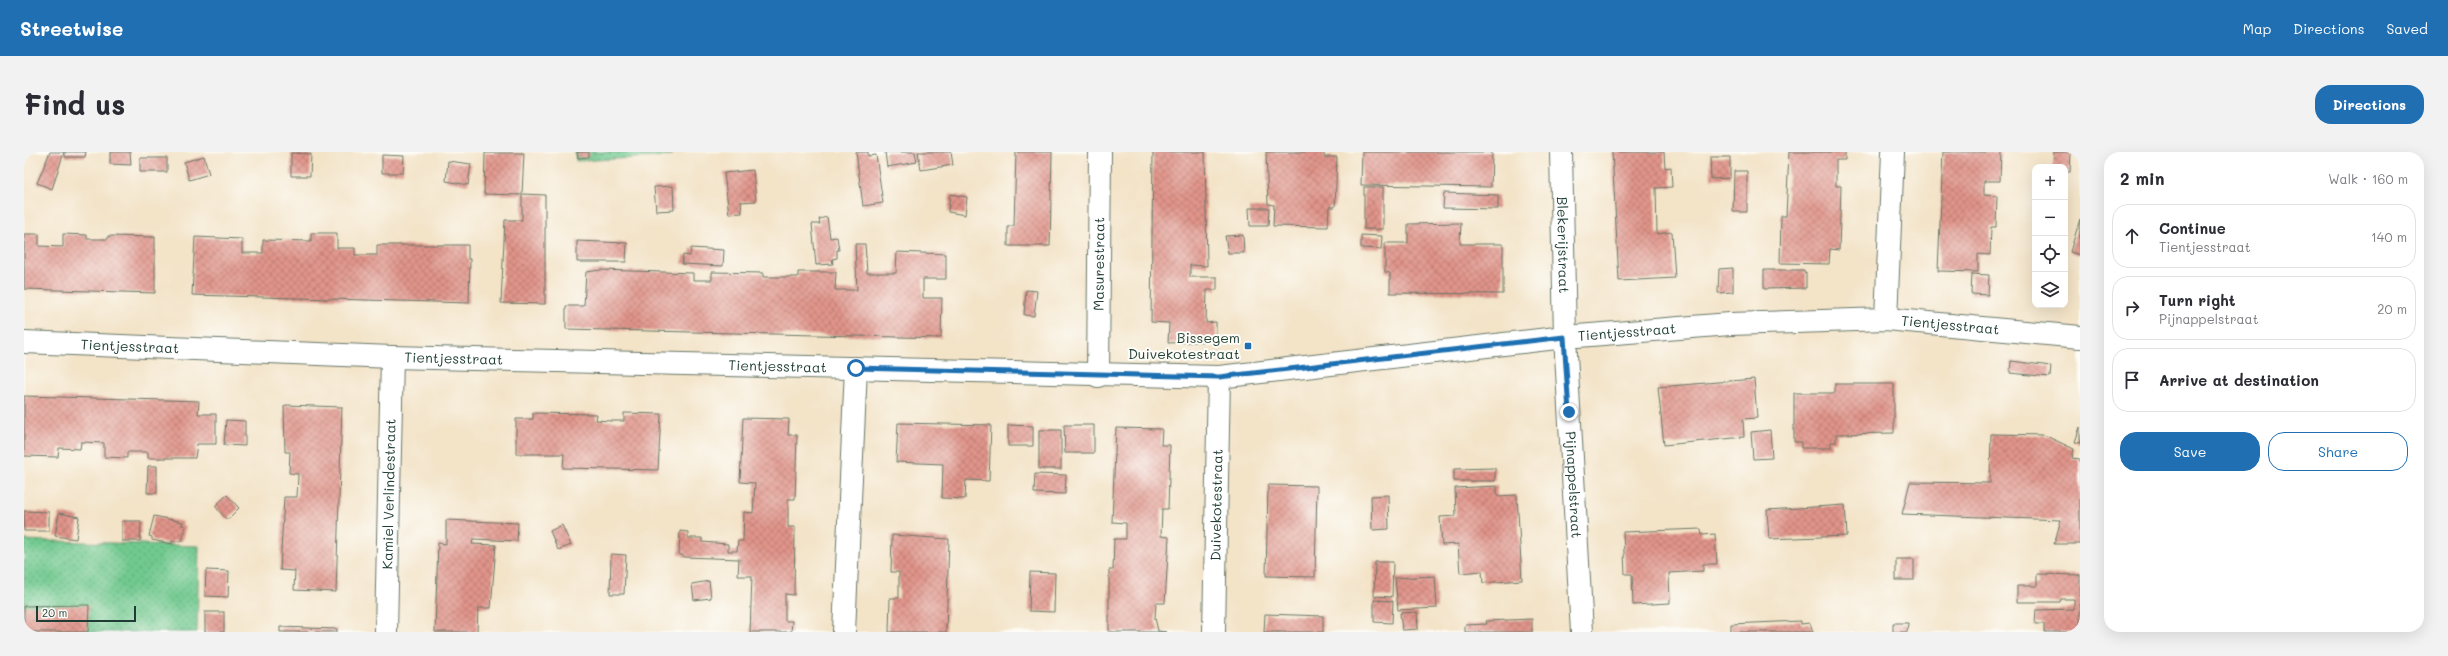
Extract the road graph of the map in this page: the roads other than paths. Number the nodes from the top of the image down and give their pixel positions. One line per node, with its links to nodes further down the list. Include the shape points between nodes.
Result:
1 (1100, 152): 10 (street, Masurestraat)
2 (1561, 152): 5 (street, Blekerijstraat)
3 (1894, 152): 4 (street)
4 (1886, 319): 5 (street, Tientjesstraat, via 1730,324); 6 (street, Tientjesstraat)
5 (1564, 337): 11 (street, Tientjesstraat); 15 (street, Pijnappelstraat)
6 (2080, 337)
7 (24, 342): 8 (street, Tientjesstraat)
8 (392, 357): 9 (street, Tientjesstraat); 12 (street, Kamiel Verlindestraat)
9 (856, 368): 10 (street, Tientjesstraat); 13 (street)
10 (1098, 376): 11 (street, Tientjesstraat)
11 (1219, 377): 14 (street, Duivekotestraat)
12 (386, 632)
13 (844, 632)
14 (1214, 632)
15 (1582, 632)

